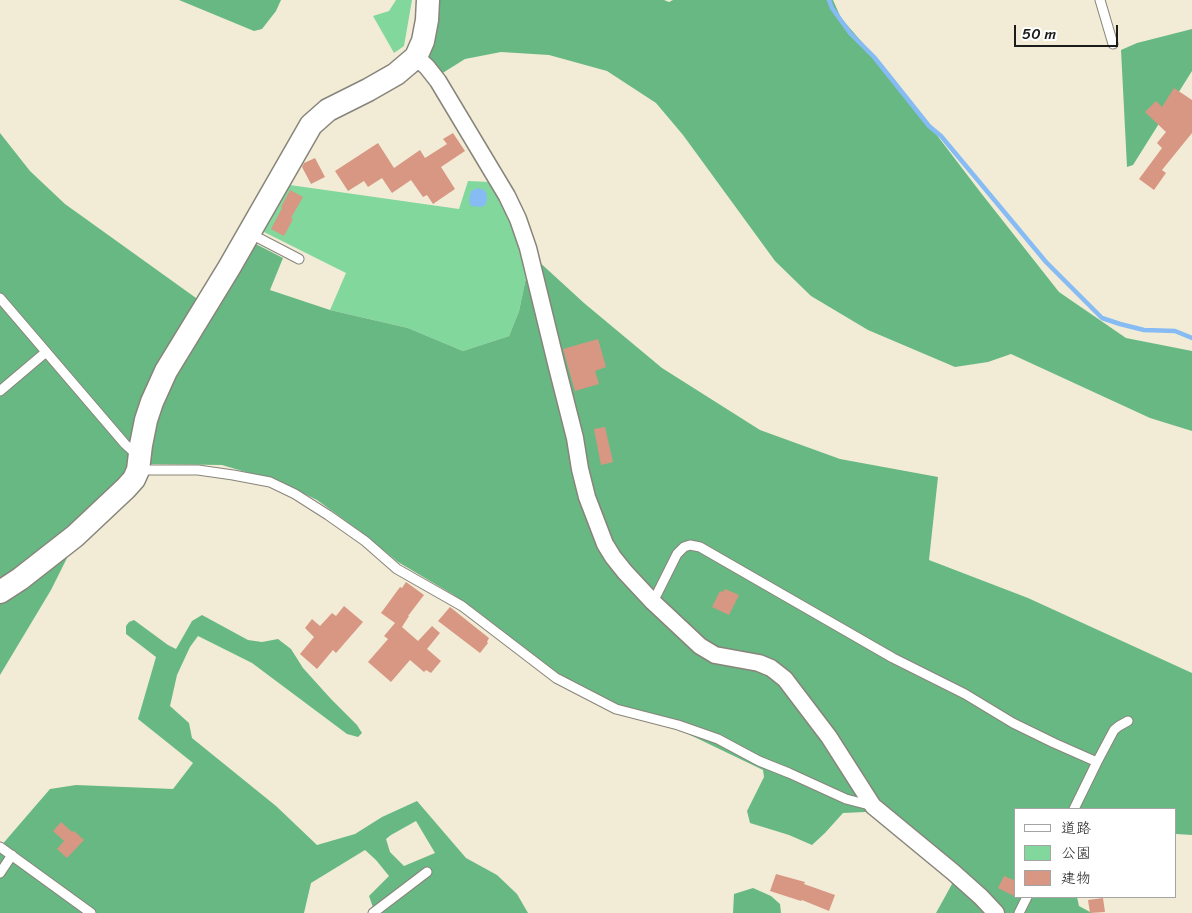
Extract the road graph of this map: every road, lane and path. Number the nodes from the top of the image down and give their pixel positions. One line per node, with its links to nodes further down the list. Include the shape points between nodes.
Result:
1 (428, 0): 4 (street, via 423,41)
2 (1100, 0): 3 (lane)
3 (1113, 44)
4 (416, 57): 5 (street, via 396,74 328,110 311,125); 12 (street, via 438,81 518,219 576,438 587,497 605,544 624,572)
5 (249, 233): 6 (lane); 10 (street, via 166,371 146,420)
6 (299, 259)
7 (0, 298): 8 (lane)
8 (46, 352): 9 (lane); 10 (lane)
9 (0, 391)
10 (139, 464): 11 (street, via 134,479 126,488 75,536); 15 (lane, via 270,482 328,515 397,568 462,606 556,678 616,708 718,739 758,761 846,799)
11 (0, 592)
12 (653, 602): 14 (lane, via 677,554 690,545 700,547 1013,723); 15 (street, via 700,646 715,655 760,663 785,679 830,737)
13 (1128, 721): 14 (lane, via 1114,730)
14 (1097, 762): 16 (lane)
15 (873, 806): 24 (street, via 953,872)
16 (1074, 808)
17 (0, 847): 18 (lane)
18 (12, 856): 20 (lane); 22 (lane)
19 (427, 872): 23 (lane)
20 (0, 874)
21 (1026, 898): 25 (lane)
22 (90, 913)
23 (373, 913)
24 (996, 913)
25 (1019, 913)

